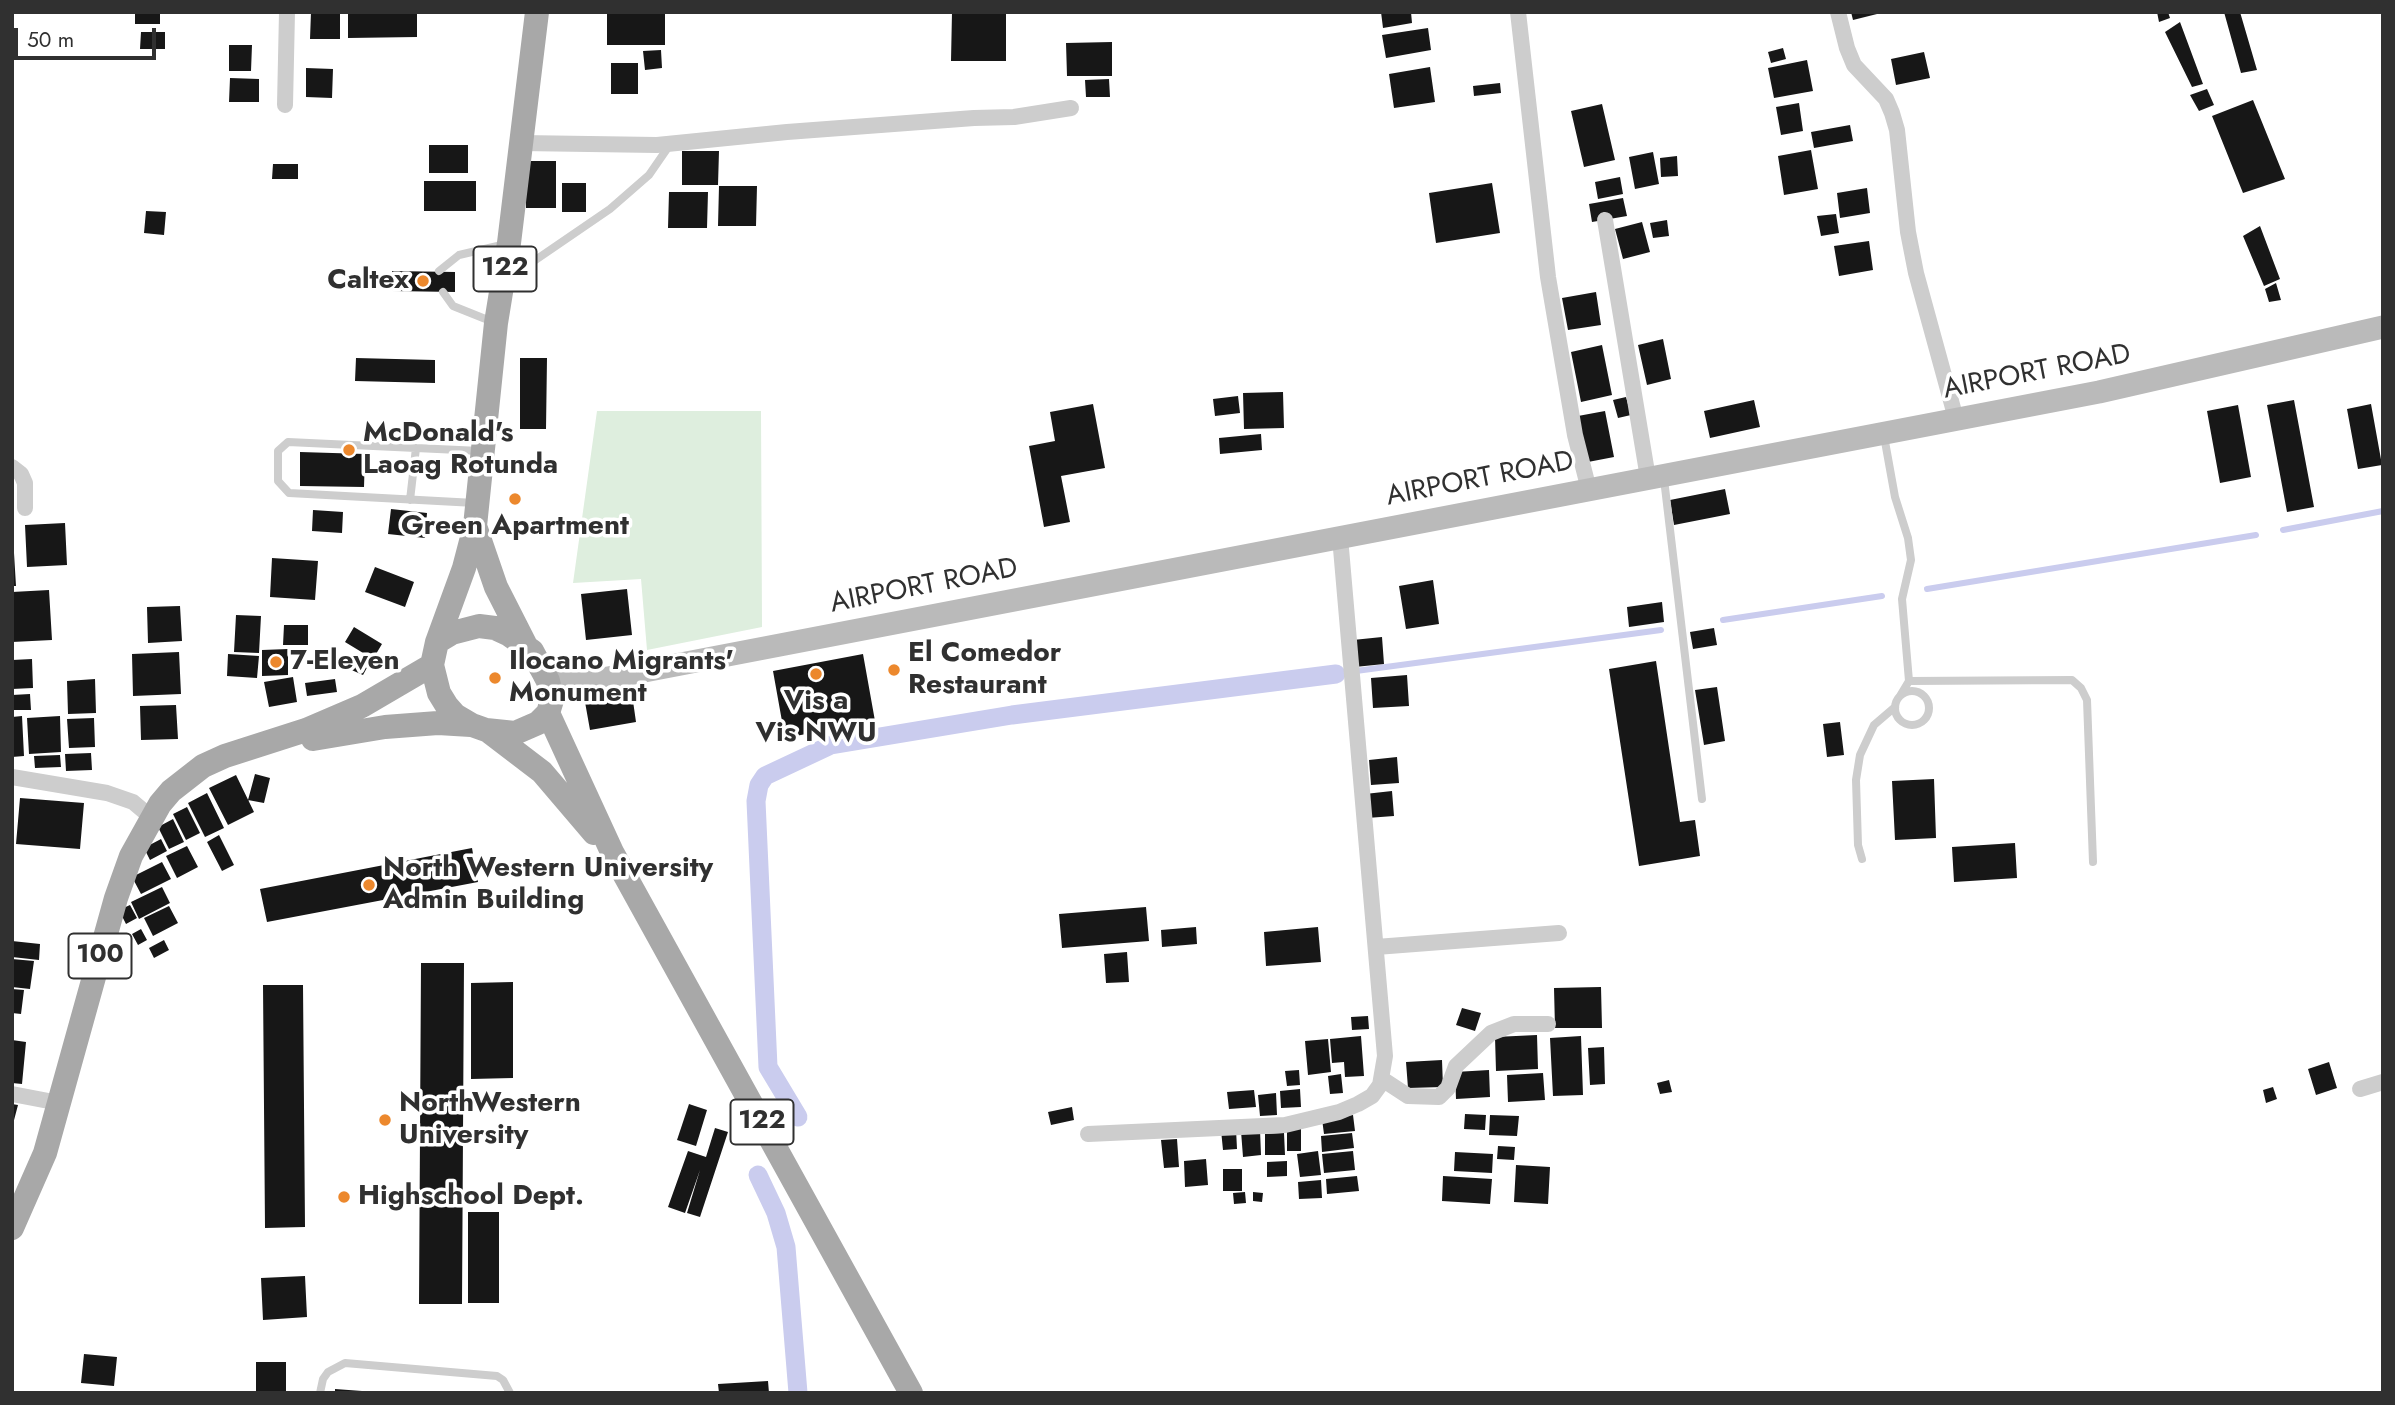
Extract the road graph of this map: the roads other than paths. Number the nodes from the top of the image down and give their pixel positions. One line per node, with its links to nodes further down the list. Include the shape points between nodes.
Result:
1 (286, 12): 5 (street)
2 (537, 12): 7 (main road, 122)
3 (1518, 12): 22 (street, via 1548,277)
4 (1838, 12): 16 (street, via 1854,65 1886,99 1892,113 1916,273)
5 (285, 105)
6 (1071, 108): 8 (street, via 1014,117)
7 (521, 143): 8 (street); 10 (main road, 122)
8 (670, 143): 12 (lane, via 649,175 610,209)
9 (1605, 220): 21 (street)
10 (509, 243): 11 (lane, via 458,255); 12 (main road, 122)
11 (439, 271)
12 (503, 278): 14 (main road, 122)
13 (443, 292): 14 (lane, via 453,306)
14 (496, 323): 19 (main road, 122)
15 (2383, 327): 16 (main road, AIRPORT ROAD / 100, via 2099,392)
16 (1956, 419): 17 (main road, AIRPORT ROAD / 100)
17 (1883, 433): 21 (main road, AIRPORT ROAD / 100); 30 (lane, via 1912,560 1902,599)
18 (416, 448): 19 (lane); 23 (lane); 23 (lane, via 288,442 278,451 278,481 289,493)
19 (483, 451): 25 (main road, 122)
20 (12, 467): 24 (street, via 25,483)
21 (1656, 477): 22 (main road, AIRPORT ROAD / 100); 38 (lane)
22 (1589, 489): 26 (main road, AIRPORT ROAD / 100)
23 (410, 500): 25 (lane)
24 (24, 508)
25 (476, 515): 27 (main road, 122, via 496,587); 28 (main road, 122, via 464,568)
26 (1340, 537): 31 (main road, AIRPORT ROAD / 100); 44 (street)
27 (526, 646): 28 (main road, 100, via 495,628 479,626 452,633); 29 (main road, 100)
28 (435, 653): 35 (main road, via 439,693 456,715); 36 (main road, 100, via 362,706)
29 (540, 667): 31 (main road, 100, via 565,681); 33 (main road, 100, via 548,681)
30 (1909, 681): 32 (lane); 42 (lane, via 2072,680 2081,688 2087,700)
31 (587, 682): 33 (main road, 100, via 566,690)
32 (1900, 696): 34 (lane); 34 (lane, via 1914,692 1925,698 1926,716 1910,725 1899,719)
33 (550, 707): 35 (main road, 100, via 538,723 515,733); 40 (main road, 122)
34 (1895, 708): 41 (lane, via 1874,725 1860,755 1856,780 1858,845)
35 (479, 728): 36 (main road, 100, via 438,723); 40 (main road, 122, via 542,772)
36 (263, 744): 39 (main road, 100, via 203,766 171,792)
37 (12, 777): 39 (street, via 107,793 133,802)
38 (1702, 799)
39 (152, 818): 50 (main road, 100, via 131,856 116,898)
40 (612, 852): 55 (main road, 122)
41 (1863, 859)
42 (2093, 862)
43 (1559, 933): 44 (street)
44 (1376, 947): 46 (street, via 1385,1056)
45 (1548, 1024): 46 (street, via 1514,1024 1491,1034 1456,1066 1448,1088 1438,1097 1408,1096)
46 (1382, 1079): 51 (street, via 1372,1096 1358,1104 1285,1125)
47 (2383, 1082): 48 (street)
48 (2360, 1089)
49 (12, 1094): 50 (street)
50 (59, 1103): 52 (main road, 100, via 45,1153)
51 (1088, 1134)
52 (12, 1228)
53 (320, 1393): 54 (lane, via 328,1371 345,1363 497,1376)
54 (510, 1393)
55 (911, 1393)

